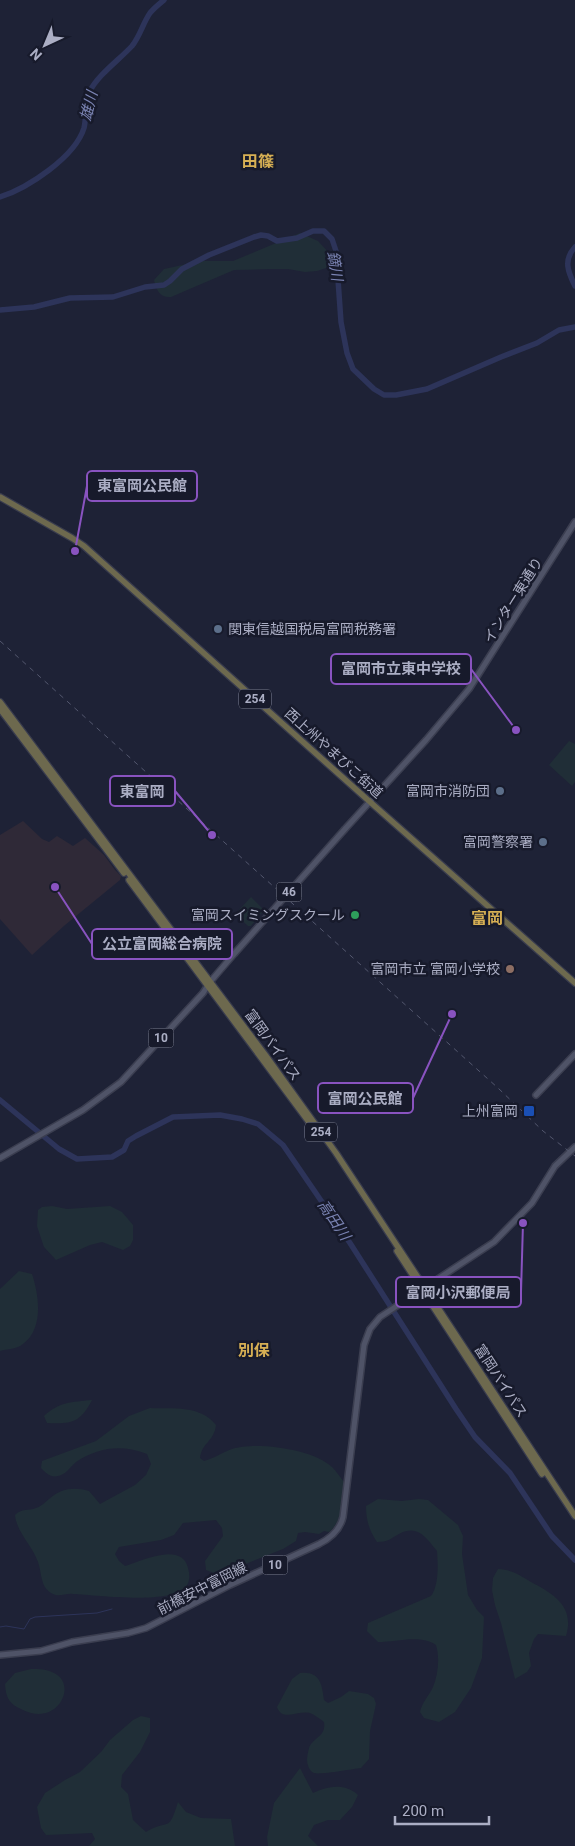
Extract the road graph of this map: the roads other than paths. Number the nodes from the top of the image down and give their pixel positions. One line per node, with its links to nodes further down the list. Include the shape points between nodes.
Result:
1 (0, 497): 5 (highway, 西上州やまびこ街道 / 254, via 84,546)
2 (575, 522): 5 (main road, インター東通り / 46, via 469,689)
3 (0, 702): 7 (highway, 富岡バイパス / 254)
4 (0, 709): 7 (highway, 富岡バイパス / 254)
5 (369, 802): 6 (highway, 西上州やまびこ街道 / 254); 7 (main road, 46, bridge)
6 (575, 983)
7 (209, 984): 11 (main road, 10, via 122,1082 83,1110); 12 (highway, 富岡バイパス / 254, via 336,1152)
8 (575, 1054): 9 (main road)
9 (536, 1095)
10 (575, 1147): 12 (main road, 10, via 555,1166 532,1203 496,1241)
11 (0, 1158)
12 (423, 1289): 13 (highway, 富岡バイパス / 254); 14 (highway, 富岡バイパス / 254); 15 (main road, 前橋安中富岡線 / 10, via 380,1317 365,1340 345,1509 340,1527 331,1536 146,1628 41,1651)
13 (575, 1516)
14 (575, 1522)
15 (0, 1655)

